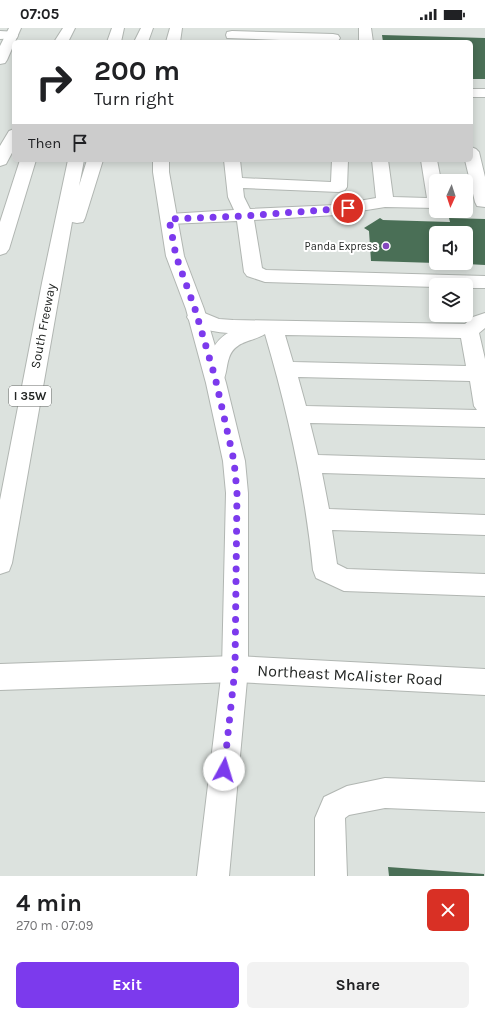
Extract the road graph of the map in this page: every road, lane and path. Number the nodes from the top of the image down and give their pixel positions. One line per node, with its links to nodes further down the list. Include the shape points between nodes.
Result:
1 (69, 28): 10 (main road)
2 (80, 28): 11 (main road)
3 (118, 28): 12 (main road)
4 (147, 28): 13 (main road)
5 (176, 28): 14 (main road)
6 (365, 28): 15 (main road)
7 (9, 32): 16 (main road)
8 (232, 35): 9 (main road)
9 (332, 36)
10 (62, 40)
11 (75, 40)
12 (115, 40)
13 (142, 40)
14 (173, 40)
15 (366, 40)
16 (0, 60)
17 (473, 93): 18 (main road)
18 (485, 93)
19 (12, 138): 21 (main road)
20 (473, 160): 34 (main road)
21 (0, 161)
22 (27, 162): 38 (main road)
23 (76, 162): 40 (main road, South Freeway / I 35W)
24 (94, 162): 40 (main road, via 79,211)
25 (161, 162): 37 (main road)
26 (232, 162): 31 (main road)
27 (340, 162): 31 (main road, via 339,186)
28 (380, 162): 32 (main road)
29 (429, 162): 30 (main road)
30 (431, 174)
31 (234, 183): 36 (main road, via 236,197)
32 (385, 202): 33 (main road); 36 (main road, via 336,210)
33 (429, 202)
34 (484, 202): 35 (main road)
35 (473, 203)
36 (245, 216): 37 (main road); 39 (main road, via 253,272 265,276)
37 (169, 219): 41 (main road, via 176,256)
38 (0, 249)
39 (485, 282)
40 (51, 283): 54 (main road, South Freeway / I 35W)
41 (197, 316): 43 (main road, via 216,325); 46 (main road)
42 (477, 326): 43 (main road); 45 (main road)
43 (273, 328): 44 (main road); 46 (main road, via 244,334 228,342 221,350)
44 (285, 369): 45 (main road); 48 (main road)
45 (478, 374): 47 (main road)
46 (215, 377): 56 (main road, via 234,461 237,492)
47 (485, 406)
48 (298, 414): 49 (main road); 50 (main road)
49 (485, 419)
50 (310, 464): 51 (main road); 52 (main road)
51 (485, 469)
52 (319, 519): 53 (main road); 55 (main road, via 325,570 344,580)
53 (485, 525)
54 (0, 562)
55 (485, 585)
56 (235, 669): 57 (main road, Northeast McAlister Road); 58 (main road, Northeast McAlister Road); 60 (main road)
57 (0, 677)
58 (485, 682)
59 (485, 797): 61 (main road, via 385,794 347,801 334,807 330,818)
60 (213, 876)
61 (331, 876)

